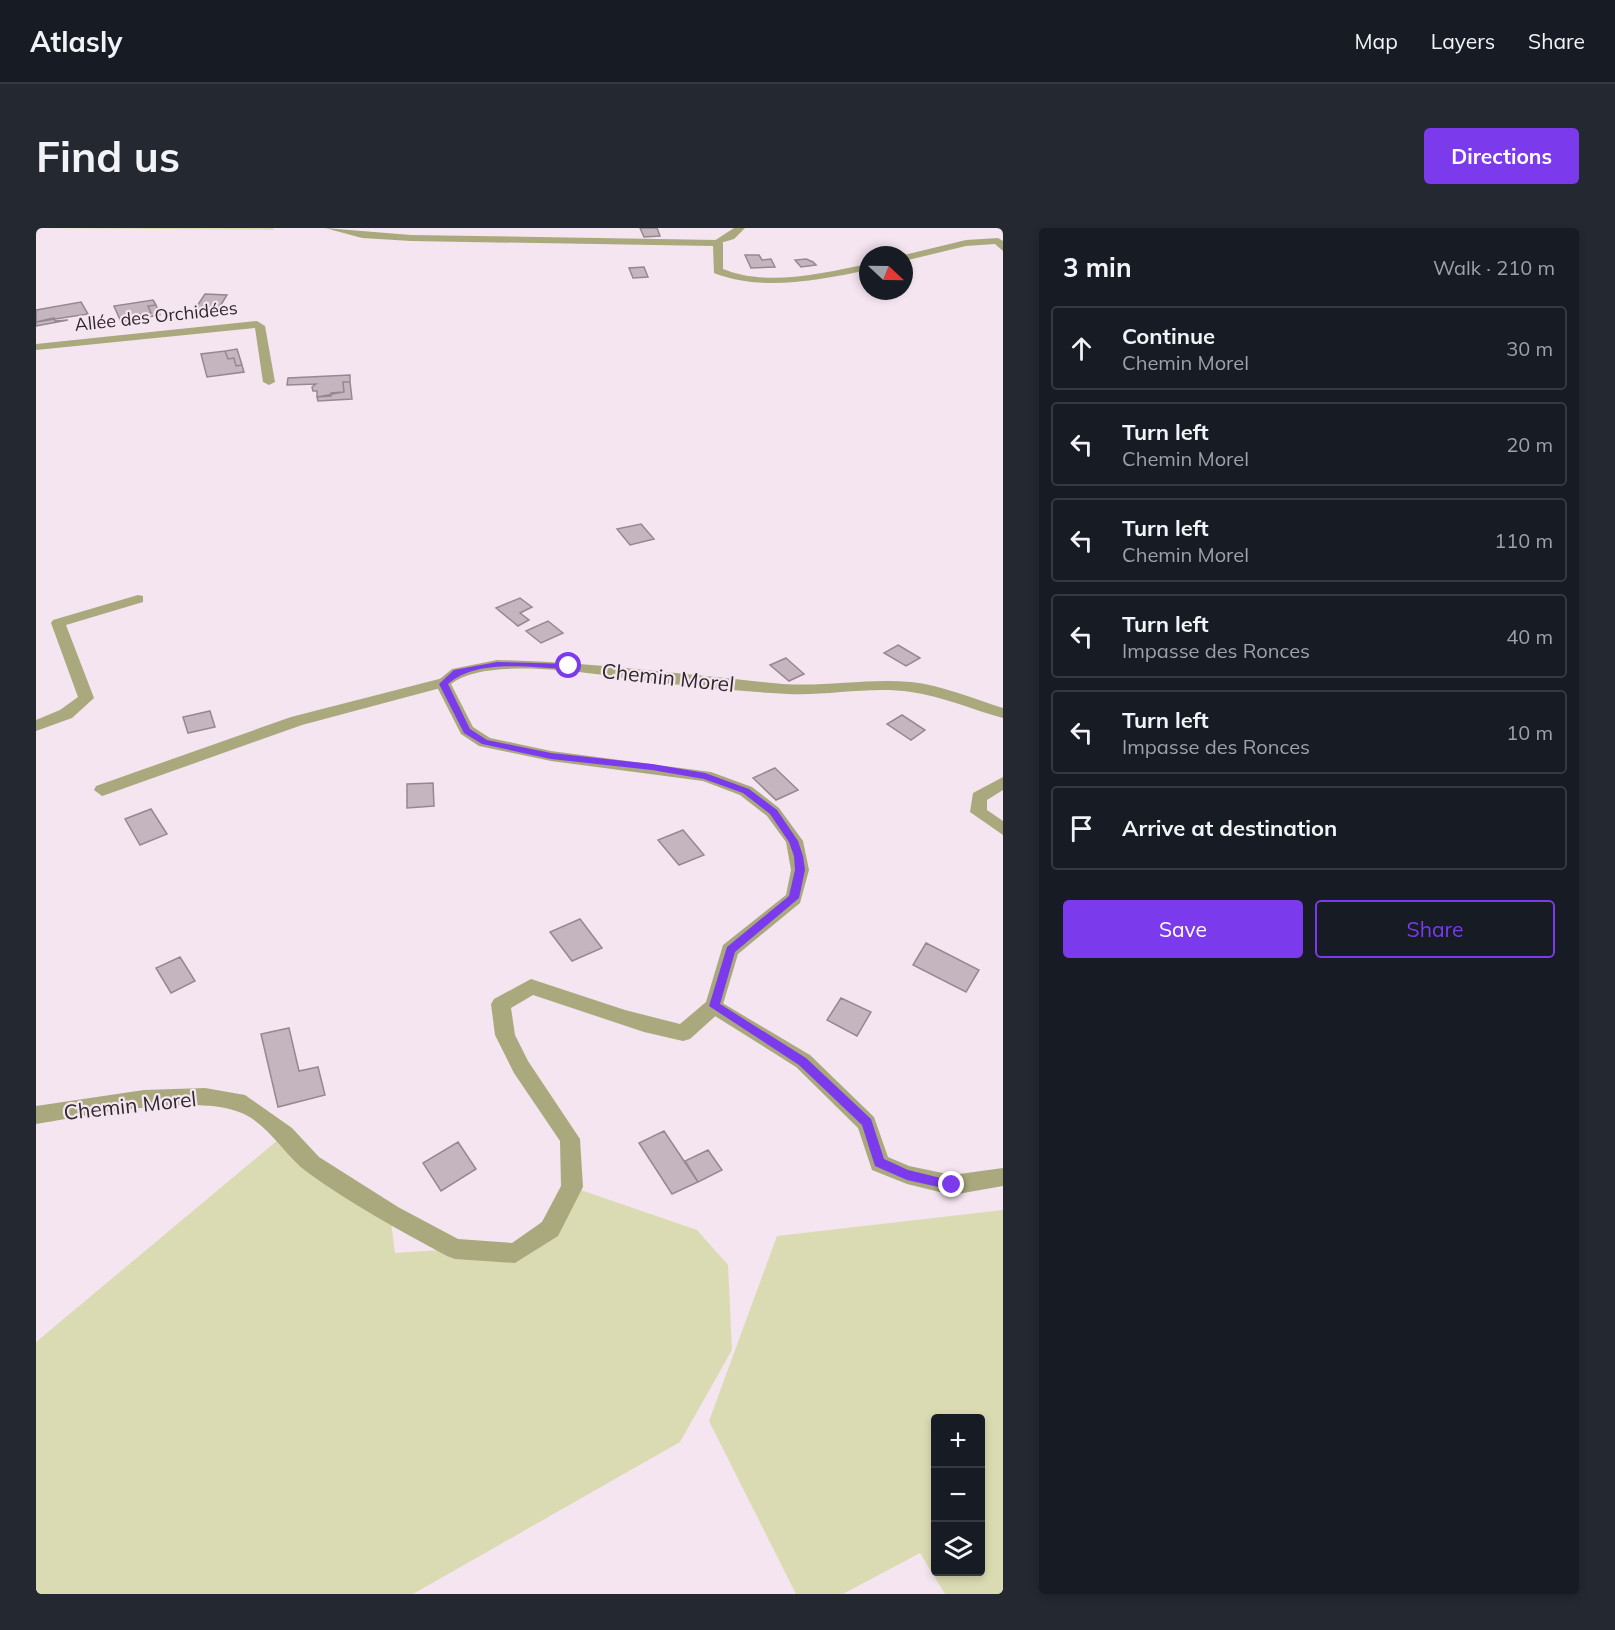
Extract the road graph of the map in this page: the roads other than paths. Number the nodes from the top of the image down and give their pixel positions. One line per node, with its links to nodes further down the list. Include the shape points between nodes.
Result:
1 (330, 228): 3 (street, via 411,238)
2 (740, 228): 3 (street)
3 (718, 243): 6 (street, via 718,271 732,278 780,279)
4 (1000, 244): 5 (street, via 966,243)
5 (913, 256)
6 (859, 268)
7 (36, 347): 8 (street, Allée des Orchidées, via 257,324)
8 (269, 382)
9 (138, 599): 12 (street, via 58,623 86,698 66,714)
10 (443, 684): 11 (street, Chemin Morel, via 457,672 497,665 569,666 790,689 913,687); 14 (street, Chemin Morel, via 297,721); 16 (street, via 467,730 485,742 551,756 705,776 746,791 773,812 794,841 798,856 800,870 794,898 730,950)
11 (1003, 713)
12 (36, 726)
13 (1003, 783): 15 (street, via 978,798 978,812)
14 (102, 790)
15 (1003, 830)
16 (714, 1006): 17 (street, Chemin Morel, via 683,1033 652,1028 531,987 501,1004 505,1035 521,1067 570,1139 572,1187 550,1229 515,1253 455,1249 390,1214 312,1164 285,1134 245,1104 205,1097 144,1099); 18 (street, via 803,1061 867,1123 879,1163 907,1175 952,1185)
17 (36, 1115)
18 (1003, 1177)

